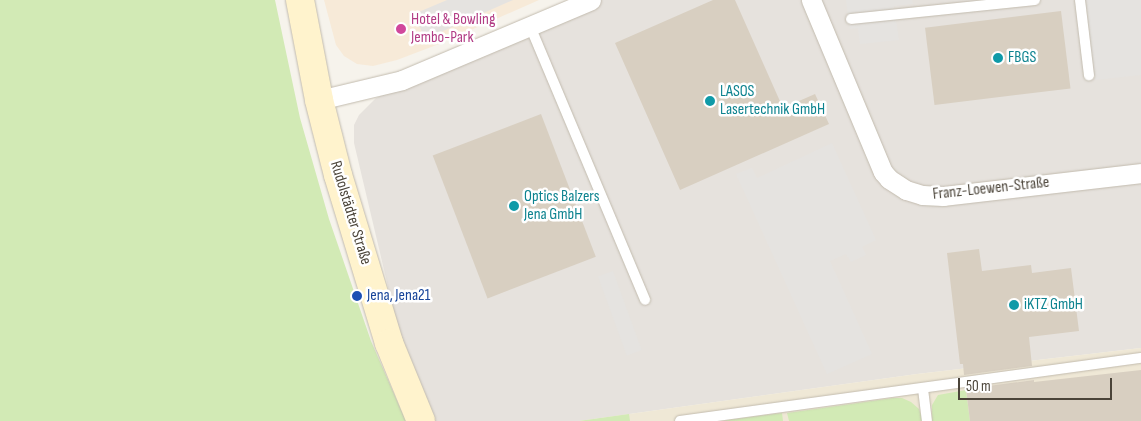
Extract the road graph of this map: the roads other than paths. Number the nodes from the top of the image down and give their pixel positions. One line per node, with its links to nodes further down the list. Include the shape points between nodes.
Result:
1 (300, 0): 9 (street, Rudolstädter Straße)
2 (811, 0): 10 (street, Franz-Loewen-Straße, via 883,172 906,190 943,196)
3 (1034, 0): 6 (lane)
4 (1080, 0): 8 (lane)
5 (589, 1): 7 (street)
6 (851, 19)
7 (530, 26): 9 (street, via 402,80); 11 (lane)
8 (1088, 75)
9 (319, 100): 14 (street, Rudolstädter Straße, via 338,175 389,343)
10 (1141, 173)
11 (645, 300)
12 (1141, 358): 13 (lane)
13 (923, 389): 15 (lane); 16 (lane)
14 (421, 421)
15 (680, 421)
16 (927, 421)

